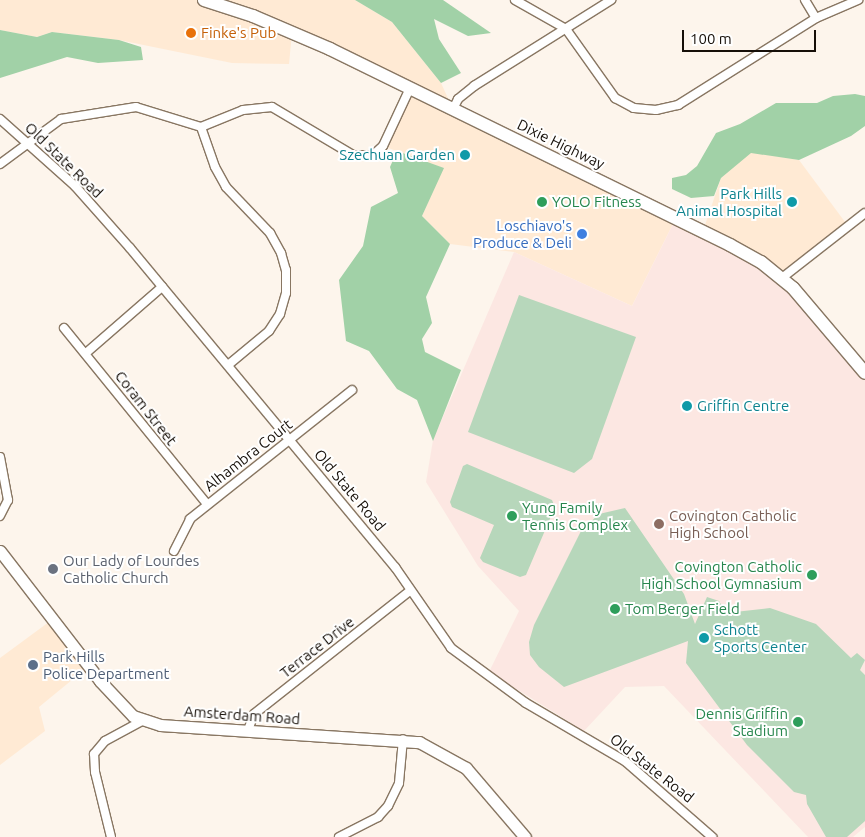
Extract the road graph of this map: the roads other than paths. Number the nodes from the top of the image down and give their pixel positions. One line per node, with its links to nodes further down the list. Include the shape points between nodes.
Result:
1 (204, 0): 8 (main road, Dixie Highway, via 292,32)
2 (515, 0): 7 (street)
3 (611, 0): 7 (street)
4 (805, 0): 6 (street)
5 (858, 0): 6 (street)
6 (816, 18): 7 (street, via 678,105 656,110 634,108 615,98)
7 (566, 29): 9 (street, via 474,86)
8 (410, 88): 9 (main road, Dixie Highway); 11 (street, via 383,146 373,155 354,155 272,107 243,110)
9 (453, 109): 15 (main road, Dixie Highway, via 730,244)
10 (0, 119): 12 (street, Old State Road)
11 (201, 127): 12 (street, via 136,107 101,110 61,119); 19 (street, via 226,187 270,233 286,270 286,293 280,314 269,331)
12 (29, 143): 13 (street); 16 (street, Old State Road, via 76,186)
13 (0, 164)
14 (865, 213): 15 (street)
15 (782, 278): 20 (main road, Dixie Highway, via 811,305)
16 (162, 287): 18 (street); 19 (street, Old State Road)
17 (64, 328): 18 (street, Coram Street)
18 (86, 353): 24 (street, Coram Street)
19 (228, 365): 22 (street, Old State Road)
20 (865, 373)
21 (352, 390): 22 (street, Alhambra Court)
22 (290, 440): 24 (street, Alhambra Court); 28 (street, Old State Road, via 395,567)
23 (0, 457): 25 (street, via 8,500)
24 (207, 504): 27 (street, Alhambra Court, via 190,519)
25 (0, 516)
26 (0, 551): 29 (street, via 121,706)
27 (174, 551)
28 (410, 591): 30 (street, Terrace Drive, via 254,714); 35 (street, Old State Road, via 443,639 466,660 526,703 625,761)
29 (142, 721): 30 (street, Amsterdam Road); 32 (street, via 105,741 94,754 94,772)
30 (248, 730): 31 (street, Amsterdam Road)
31 (403, 740): 33 (street, via 399,783 388,806 378,817); 34 (street, Amsterdam Road, via 419,742 466,768)
32 (111, 837)
33 (339, 837)
34 (525, 837)
35 (712, 837)

